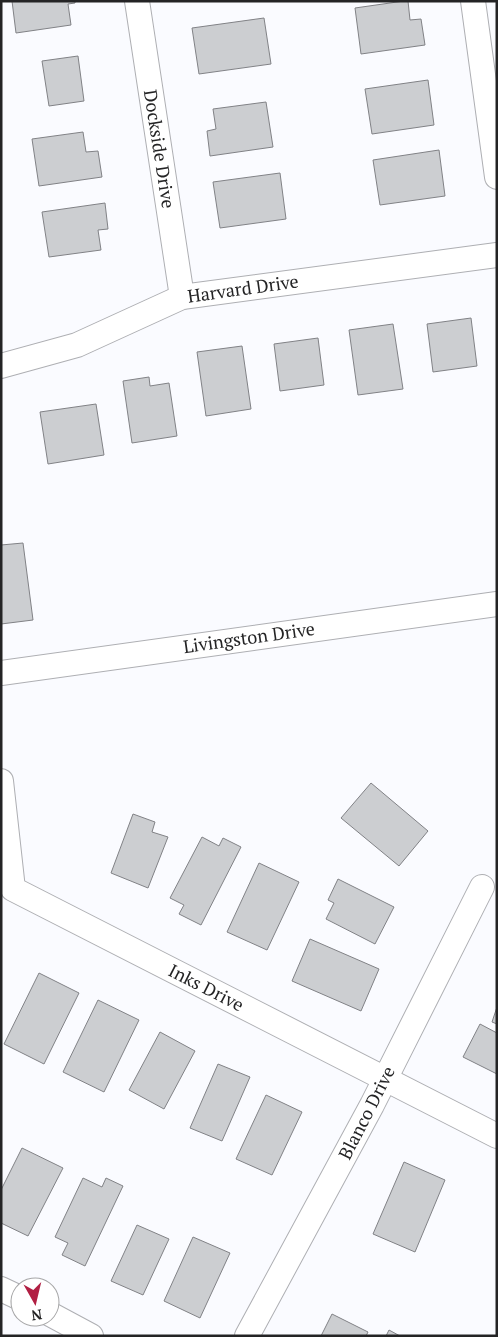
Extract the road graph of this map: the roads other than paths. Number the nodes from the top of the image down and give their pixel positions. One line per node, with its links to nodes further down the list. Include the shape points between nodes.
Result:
1 (137, 1): 5 (street, Dockside Drive)
2 (472, 1): 3 (street)
3 (497, 177)
4 (497, 255): 5 (street, Harvard Drive)
5 (182, 297): 6 (street, Harvard Drive, via 77,345)
6 (1, 366)
7 (497, 604): 8 (street, Livingston Drive)
8 (1, 673)
9 (1, 781): 11 (street, Inks Drive, via 13,889)
10 (482, 887): 11 (street, Blanco Drive)
11 (384, 1079): 12 (street, Inks Drive); 15 (street, Blanco Drive)
12 (497, 1136)
13 (60, 1319): 14 (street)
14 (91, 1336)
15 (247, 1336)

